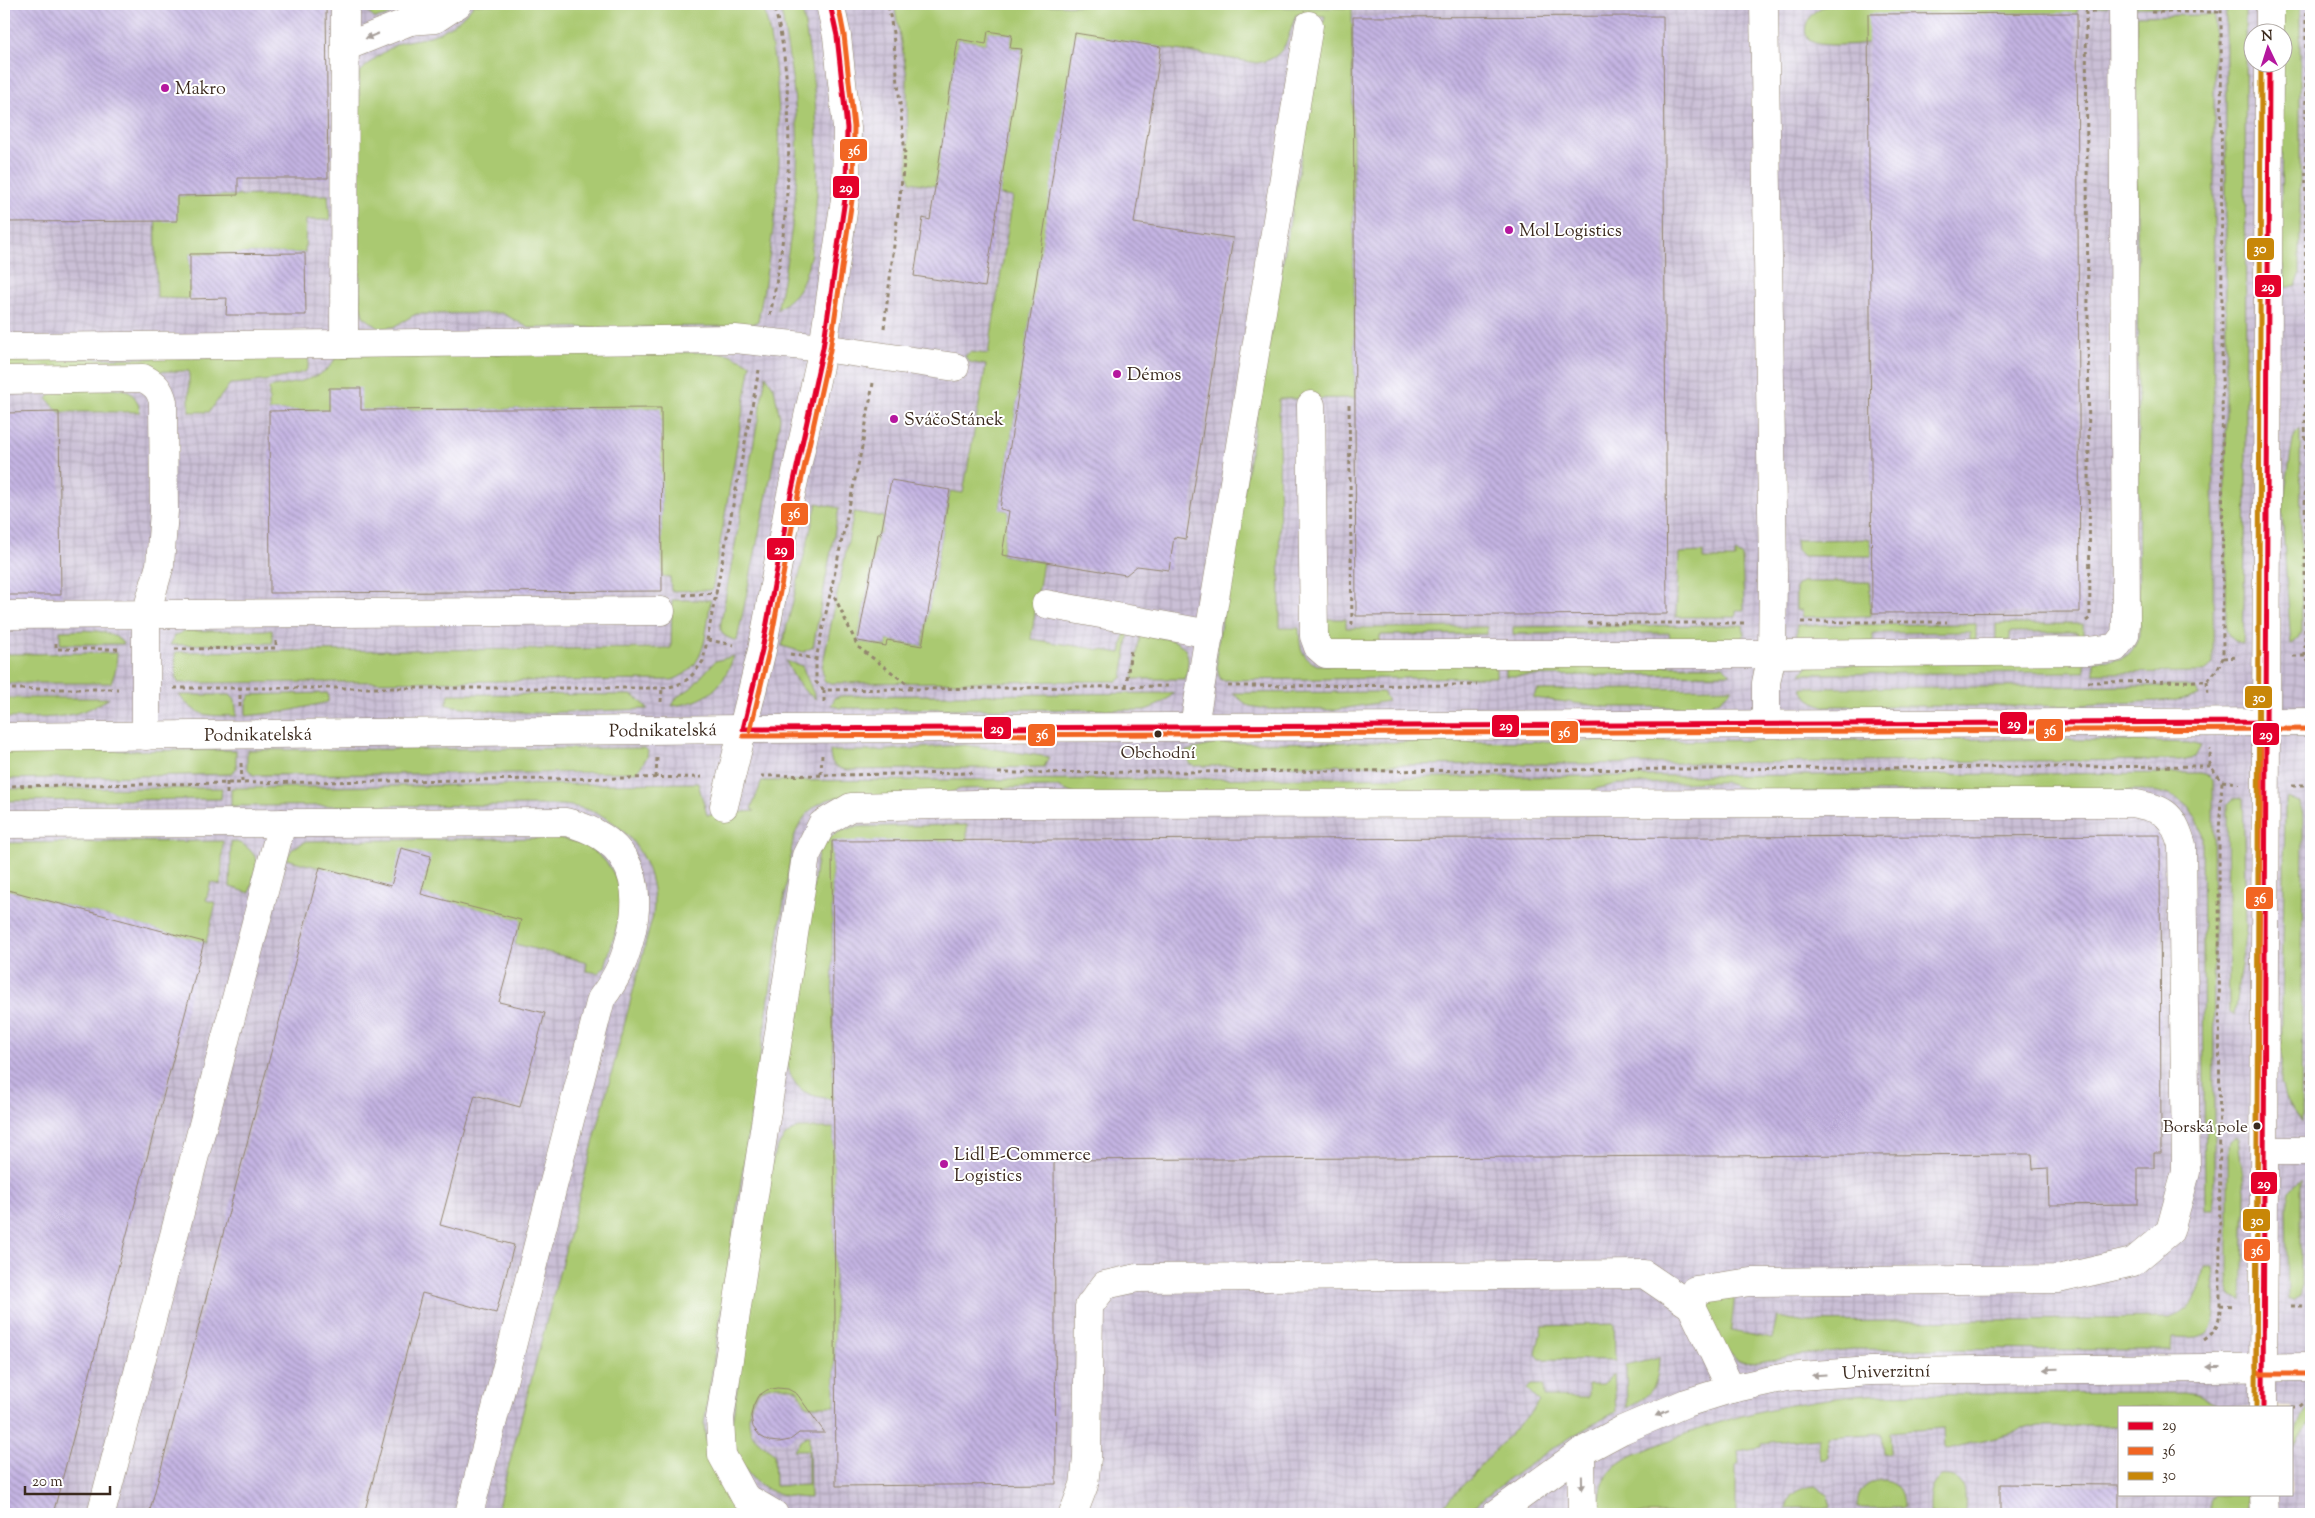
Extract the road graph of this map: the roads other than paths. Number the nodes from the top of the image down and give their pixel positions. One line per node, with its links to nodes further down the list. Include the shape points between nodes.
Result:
1 (345, 4): 10 (street)
2 (458, 4): 7 (street, via 435,19)
3 (830, 4): 14 (street, via 837,36 847,128 846,183)
4 (1764, 4): 23 (street)
5 (2270, 4): 8 (street)
6 (2123, 8): 23 (street, via 2125,635 2115,648 2099,651)
7 (415, 10): 10 (street, one-way to 10)
8 (2270, 22)
9 (1309, 25): 22 (street)
10 (345, 47): 12 (street)
11 (2270, 72): 24 (street)
12 (344, 344): 13 (street); 14 (street, via 735,340)
13 (4, 347)
14 (823, 348): 15 (street); 28 (street)
15 (955, 367)
16 (4, 380): 20 (street, via 143,378 155,384 160,392 163,402 164,511 160,565)
17 (1311, 405): 23 (street, via 1314,636 1318,647 1326,654)
18 (1046, 604): 22 (street)
19 (660, 611): 20 (street)
20 (146, 614): 21 (street); 29 (street)
21 (4, 615)
22 (1210, 634): 27 (street)
23 (1772, 654): 26 (street, via 1766,683)
24 (2268, 722): 25 (street, Podnikatelská); 26 (street, Podnikatelská); 34 (street)
25 (2311, 722)
26 (1766, 724): 27 (street, Podnikatelská)
27 (1194, 726): 28 (street, Podnikatelská)
28 (743, 729): 29 (street, Podnikatelská); 31 (street)
29 (146, 736): 30 (street, Podnikatelská)
30 (4, 737)
31 (724, 806)
32 (282, 823): 33 (street); 43 (street); 44 (street, via 566,822 585,826 618,849 636,886 636,912 628,948 617,979 601,999)
33 (4, 824)
34 (2265, 1151): 35 (street); 37 (street)
35 (2310, 1151)
36 (1691, 1306): 39 (street); 45 (street, via 1695,1290 1751,1282 2058,1279 2133,1262 2170,1231 2186,1172 2182,845 2175,823 2157,808 2131,803 976,804 851,807 822,824 806,856 720,1418 722,1455 745,1497); 46 (street, via 1644,1274 1137,1278 1105,1285 1089,1306 1087,1458 1084,1485)
37 (2263, 1367): 38 (street, Univerzitní); 39 (street, Univerzitní, one-way to 39, via 1871,1371 1786,1377); 40 (street)
38 (2311, 1367)
39 (1732, 1389): 41 (street, Univerzitní, one-way to 41, via 1686,1403 1622,1430)
40 (2263, 1406)
41 (1581, 1452): 47 (street, Univerzitní); 48 (street, one-way to 48)
42 (2264, 1496): 49 (street)
43 (101, 1514)
44 (469, 1514)
45 (774, 1514)
46 (1073, 1514)
47 (1496, 1514)
48 (1582, 1514)
49 (2265, 1514)

